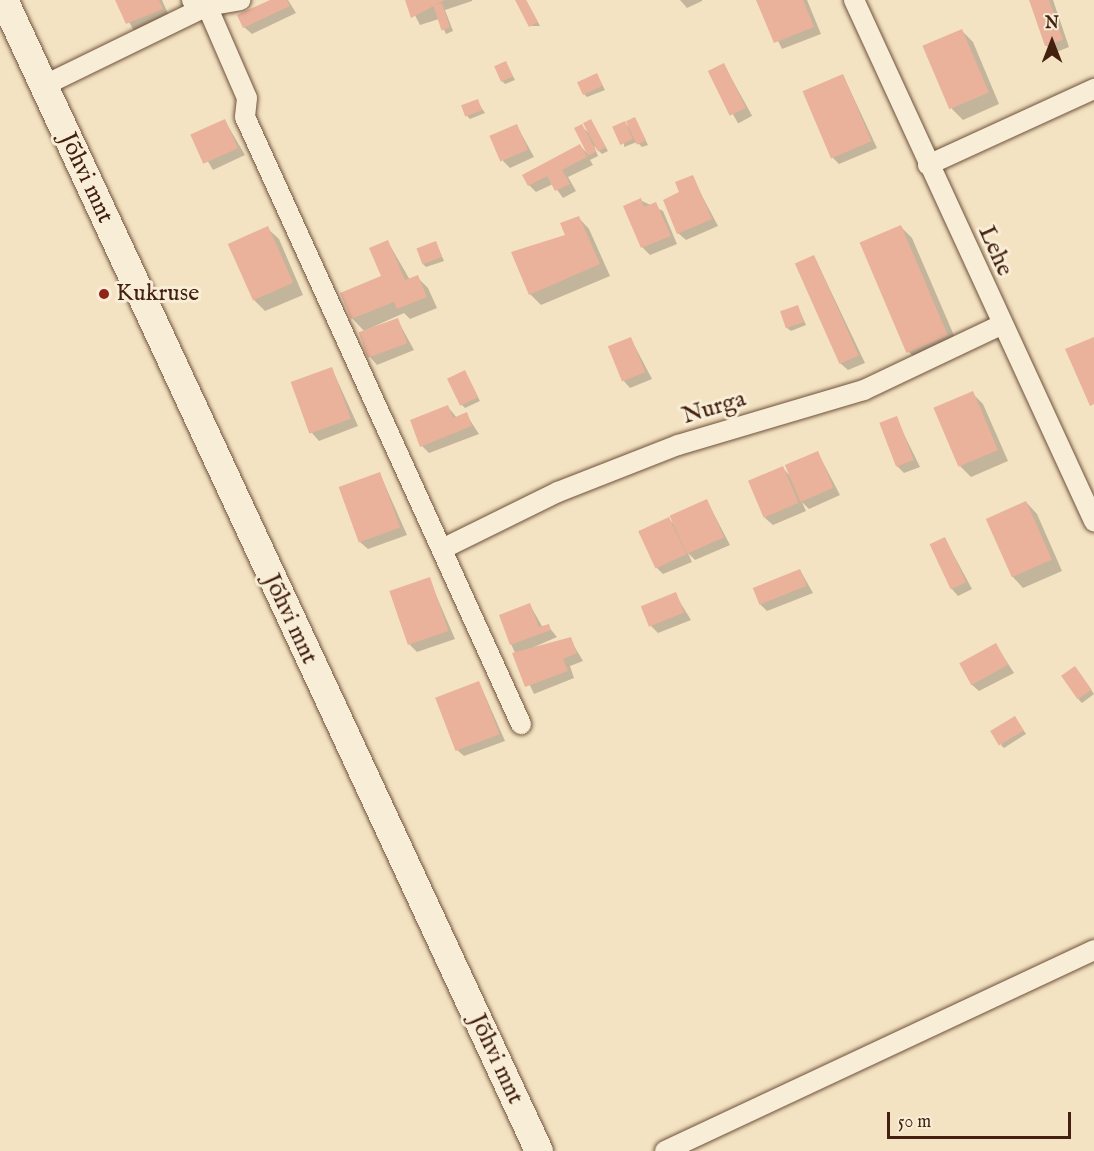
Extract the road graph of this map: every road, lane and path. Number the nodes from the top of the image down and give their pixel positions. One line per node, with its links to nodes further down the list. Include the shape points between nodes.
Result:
1 (4, 0): 5 (main road, Jõhvi mnt)
2 (240, 0): 4 (street)
3 (854, 0): 7 (street, Lehe)
4 (200, 3): 5 (street); 10 (street, via 247,98 245,117)
5 (43, 86): 13 (main road, Jõhvi mnt)
6 (1094, 89): 7 (street)
7 (928, 165): 8 (street, Lehe)
8 (1000, 325): 9 (street, Lehe); 10 (street, Nurga, via 864,390 678,445 558,492)
9 (1094, 521)
10 (444, 548): 11 (street)
11 (521, 724)
12 (1094, 950): 14 (street)
13 (539, 1151)
14 (665, 1151)

